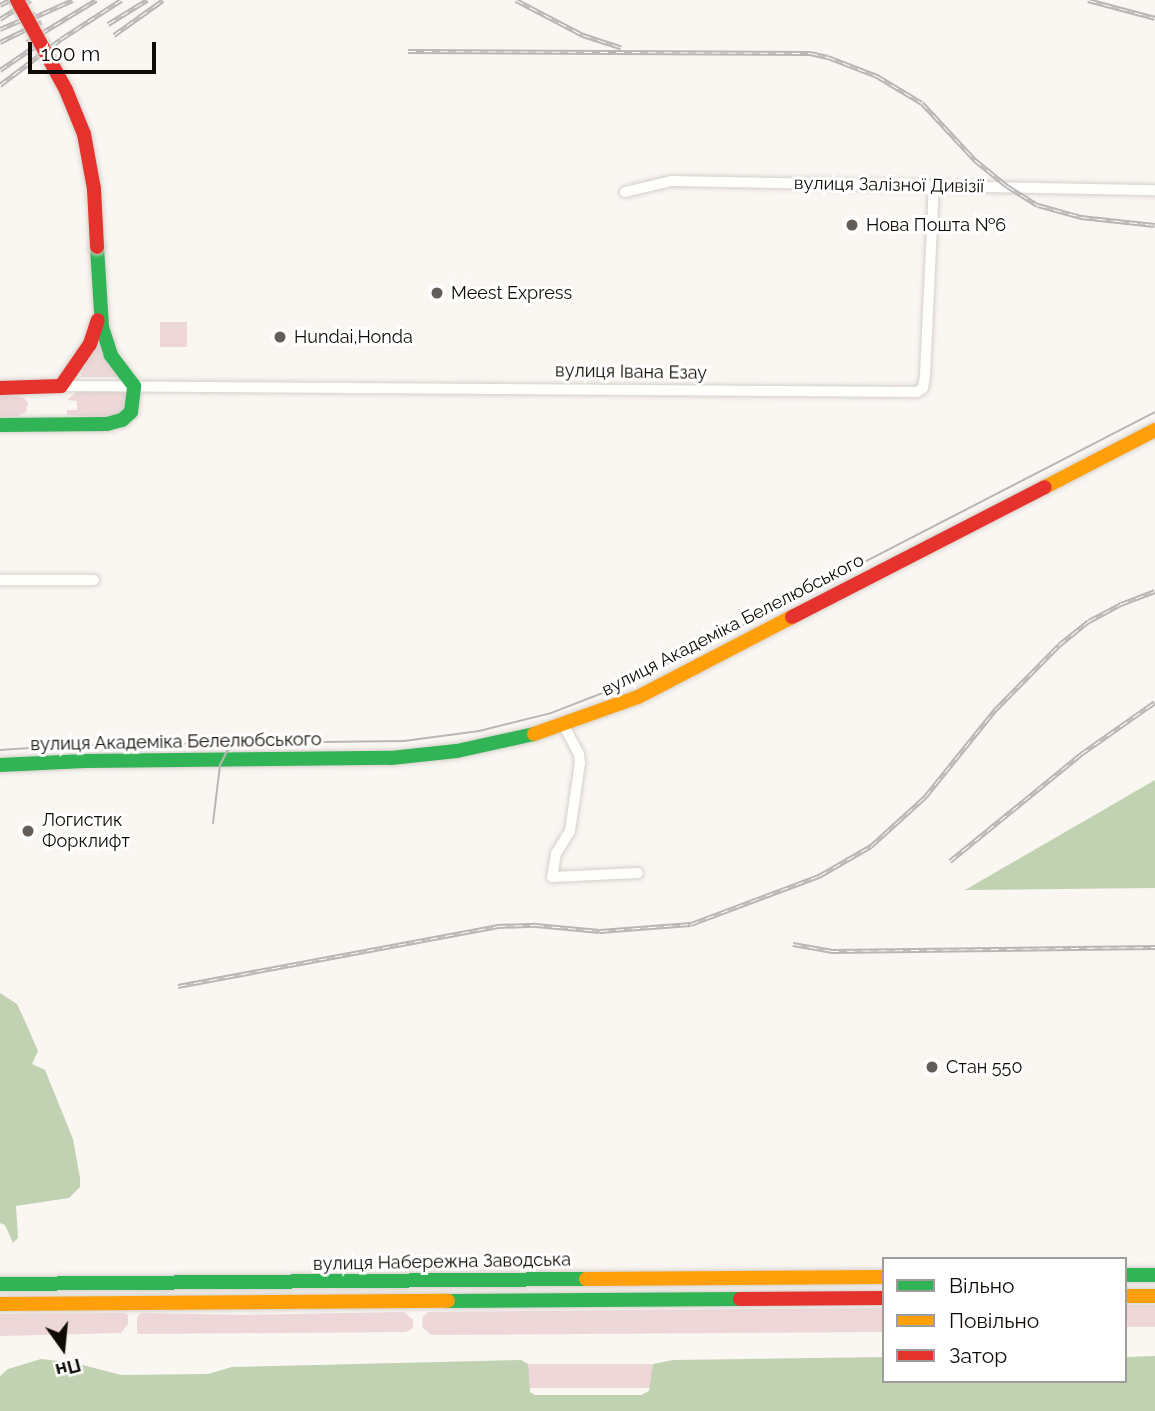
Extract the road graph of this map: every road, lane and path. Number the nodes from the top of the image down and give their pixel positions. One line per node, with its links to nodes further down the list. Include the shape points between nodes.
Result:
1 (17, 0): 5 (main road, bridge, via 66,90 84,134 94,189)
2 (934, 184): 3 (street, вулиця Залізної Дивізії); 4 (street, вулиця Залізної Дивізії, via 671,181); 7 (street, вулиця Івана Езау, via 925,375 917,393)
3 (1155, 190)
4 (625, 192)
5 (99, 312): 6 (main road, via 90,344); 7 (main road, via 111,355)
6 (61, 386): 7 (street, вулиця Івана Езау); 8 (main road, вулиця Івана Езау)
7 (134, 386): 9 (main road, via 131,412 117,423)
8 (0, 388)
9 (0, 425)
10 (1155, 430): 13 (main road, вулиця Академіка Белелюбського, via 649,691)
11 (0, 580): 12 (street)
12 (94, 580)
13 (564, 726): 14 (main road, вулиця Академіка Белелюбського, via 496,744 419,756); 15 (street, via 580,762 570,831 556,853 552,877)
14 (2, 765)
15 (638, 873)
16 (1127, 1275): 17 (main road)
17 (1155, 1275)
18 (882, 1278): 19 (main road, вулиця Набережна Заводська)
19 (0, 1284)
20 (1127, 1296): 21 (main road)
21 (1155, 1296)
22 (882, 1298): 23 (main road)
23 (0, 1304)

